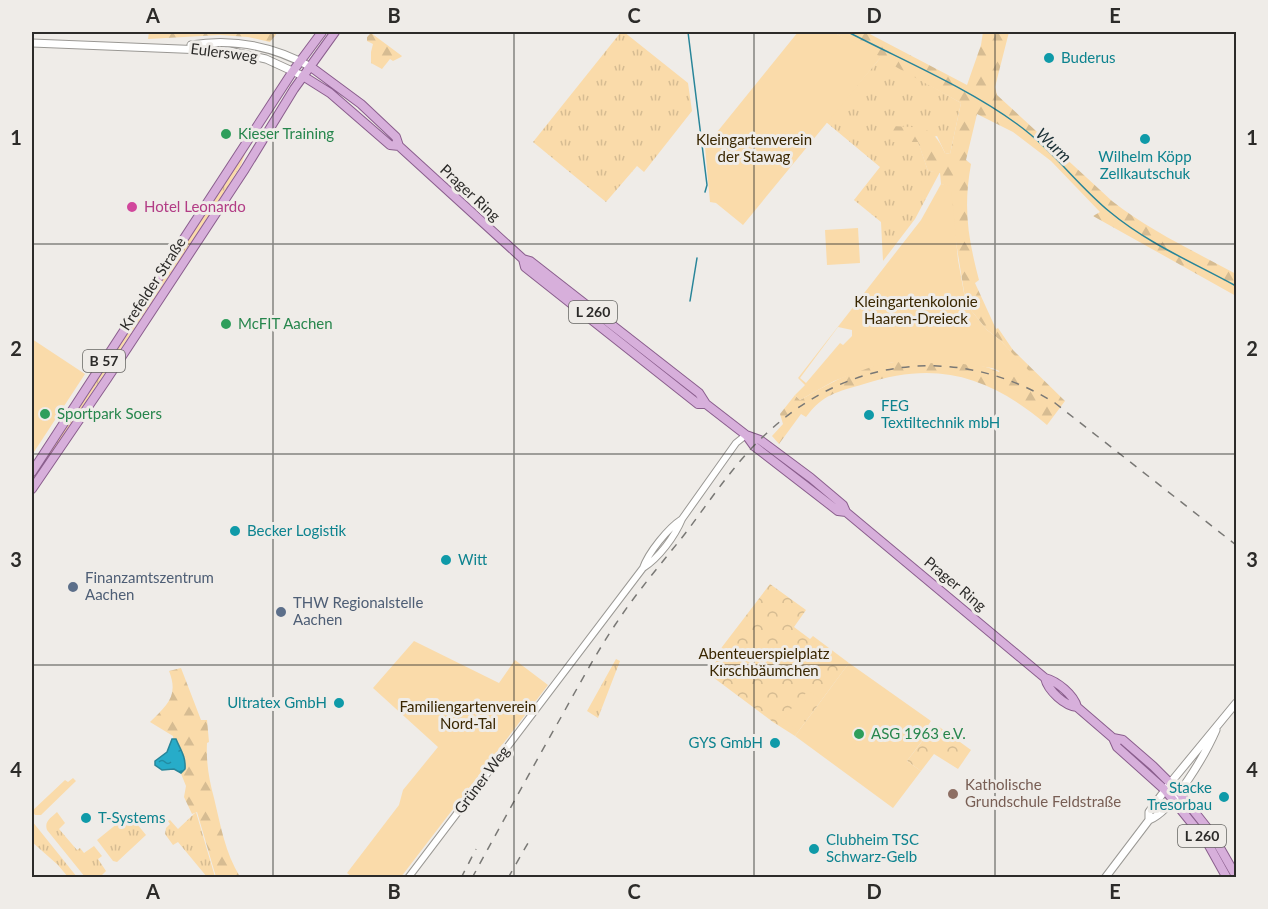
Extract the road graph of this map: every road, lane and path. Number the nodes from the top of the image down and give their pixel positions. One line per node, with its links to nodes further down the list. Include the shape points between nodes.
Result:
1 (322, 32): 5 (main road, Krefelder Straße / B 57)
2 (335, 32): 6 (main road, Krefelder Straße / B 57)
3 (32, 43): 4 (main road, Eulersweg)
4 (176, 47): 5 (main road, Eulersweg, via 237,42 271,49); 7 (main road, Eulersweg, via 248,54)
5 (300, 61): 6 (main road, Prager Ring); 7 (main road, Krefelder Straße / B 57)
6 (311, 67): 8 (main road, Krefelder Straße / B 57); 9 (main road, Prager Ring / L 260, via 361,104 396,137)
7 (293, 71): 8 (main road, Eulersweg); 11 (main road, Krefelder Straße / B 57)
8 (303, 76): 9 (main road, Prager Ring / L 260, via 330,93 390,145); 12 (main road, Krefelder Straße / B 57)
9 (399, 146): 10 (main road, Prager Ring / L 260, via 523,260 530,261 703,396 706,404)
10 (746, 435): 15 (main road, Prager Ring / L 260, via 760,440 843,505 846,512 1045,678 1047,686 1070,707 1077,707); 20 (street, Grüner Weg, via 646,560)
11 (32, 472)
12 (32, 489)
13 (1236, 703): 14 (main road)
14 (1216, 730): 16 (main road, via 1199,747); 16 (main road, via 1206,753)
15 (1113, 738): 16 (main road, Prager Ring / L 260, via 1123,740); 17 (main road, Prager Ring / L 260, via 1117,747)
16 (1174, 786): 17 (main road); 17 (main road); 19 (main road, L 260, via 1212,834)
17 (1168, 795): 18 (main road, via 1157,816); 18 (main road, via 1149,812); 22 (main road, L 260, via 1207,842)
18 (1149, 820): 21 (main road)
19 (1236, 876)
20 (408, 878)
21 (1105, 878)
22 (1227, 878)

